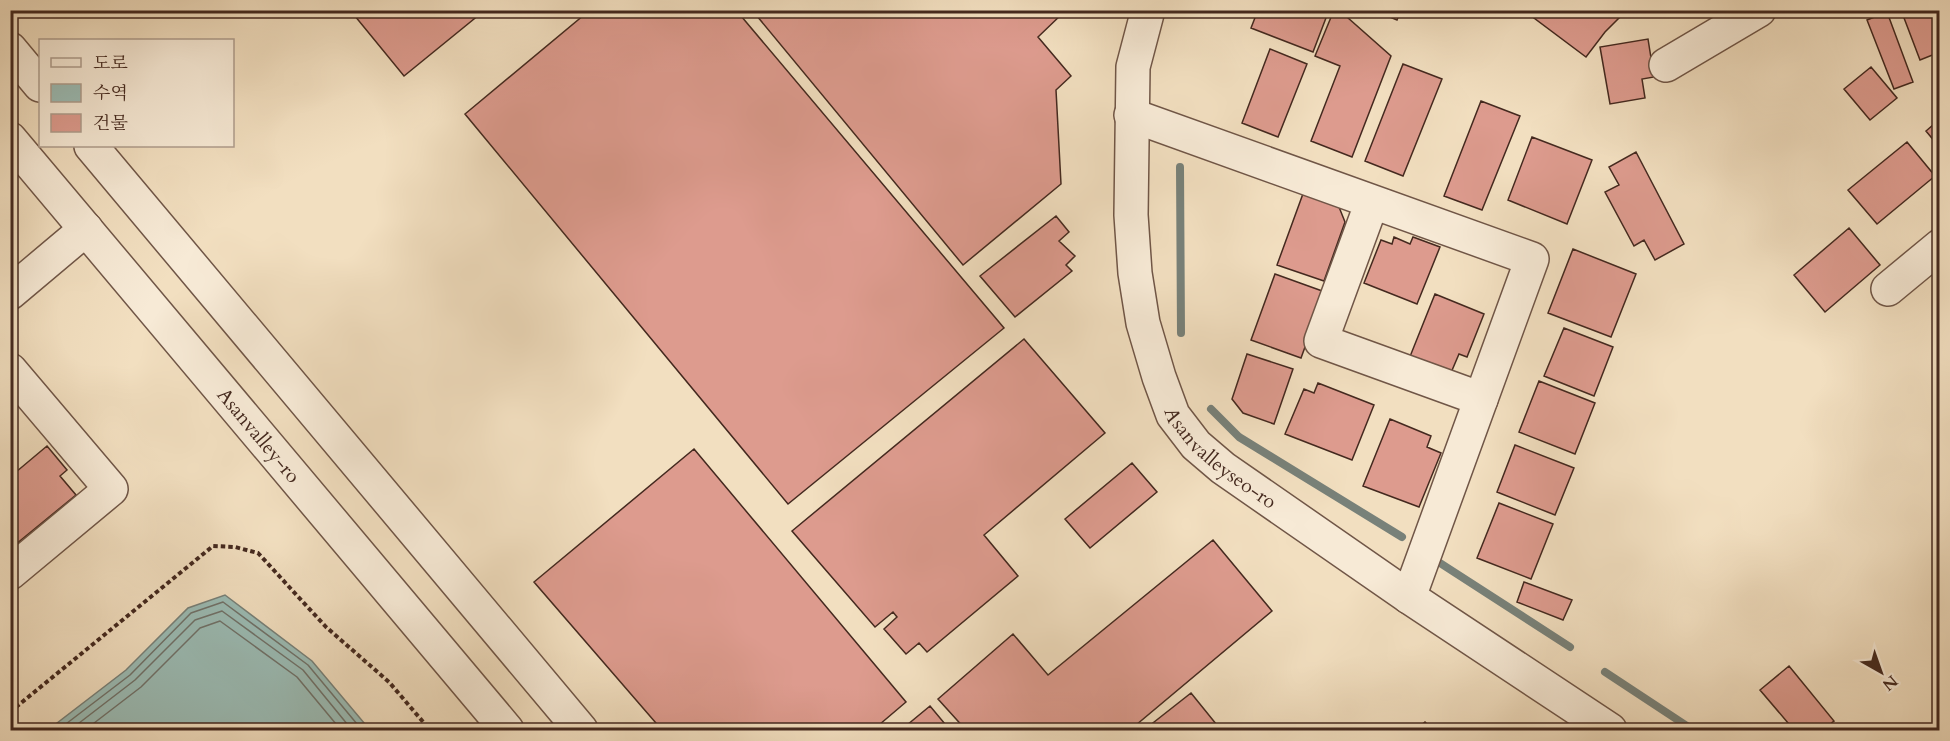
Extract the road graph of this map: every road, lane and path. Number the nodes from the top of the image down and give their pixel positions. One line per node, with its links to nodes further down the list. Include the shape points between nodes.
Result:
1 (1148, 10): 6 (street, Asanvalleyseo-ro, via 1133,67)
2 (1759, 10): 4 (street)
3 (10, 49): 5 (street)
4 (1666, 64)
5 (39, 84)
6 (1131, 115): 9 (street); 17 (street, Asanvalleyseo-ro, via 1135,273 1143,323 1173,415 1196,446 1223,468)
7 (10, 139): 10 (street, Asanvalley-ro)
8 (92, 147): 21 (street)
9 (1372, 201): 15 (street, via 1532,259); 15 (street, via 1321,341)
10 (86, 229): 13 (street); 20 (street, Asanvalley-ro)
11 (1940, 246): 12 (street)
12 (1888, 289)
13 (10, 293)
14 (10, 370): 16 (street, via 111,489)
15 (1481, 399): 17 (street)
16 (10, 573)
17 (1409, 597): 22 (street, Asanvalleyseo-ro)
18 (10, 712): 19 (path, via 213,546 258,553 326,627 389,682)
19 (430, 730)
20 (507, 730)
21 (581, 730)
22 (1610, 730)

